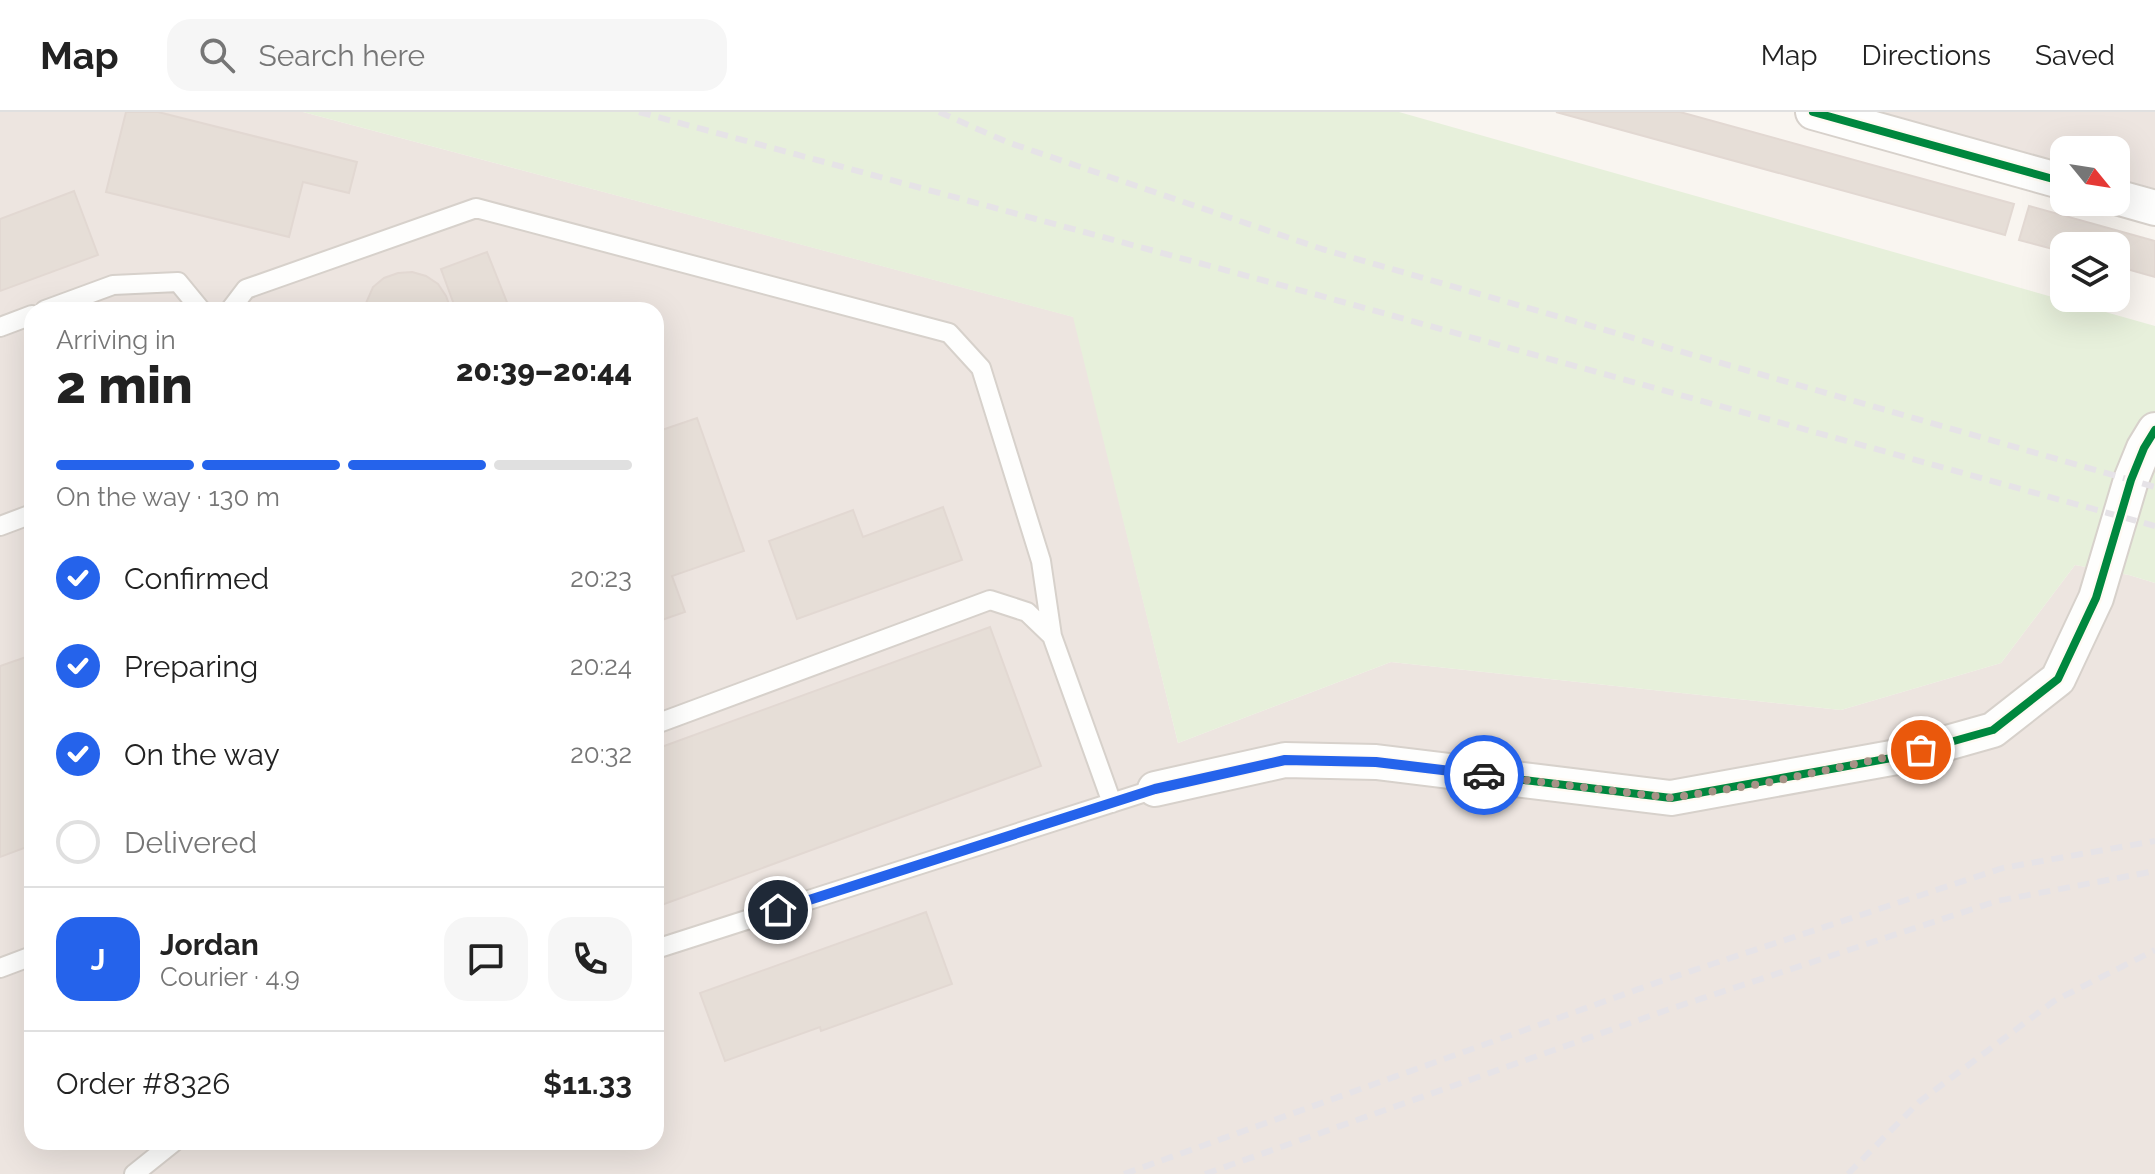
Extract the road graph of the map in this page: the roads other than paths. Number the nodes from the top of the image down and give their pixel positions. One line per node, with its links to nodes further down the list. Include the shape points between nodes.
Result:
1 (1813, 112): 2 (street)
2 (2050, 178)
3 (2130, 201): 4 (street)
4 (2155, 208)
5 (67, 302): 6 (lane, via 113,285 178,282)
6 (194, 302)
7 (236, 302): 13 (lane, via 246,289 476,208 949,333 981,368 1041,561)
8 (24, 318): 9 (lane)
9 (0, 327)
10 (2155, 430): 15 (street, via 2131,480 2096,598 2058,679 1993,730 1897,757 1671,798 1376,762 1285,760)
11 (24, 517): 12 (lane)
12 (0, 526)
13 (1052, 636): 14 (lane, via 1027,612 990,600); 16 (lane)
14 (664, 721)
15 (1155, 789): 16 (lane)
16 (1112, 803): 17 (lane)
17 (664, 946)
18 (24, 959): 19 (lane)
19 (0, 968)
20 (164, 1150): 21 (lane)
21 (134, 1174)

